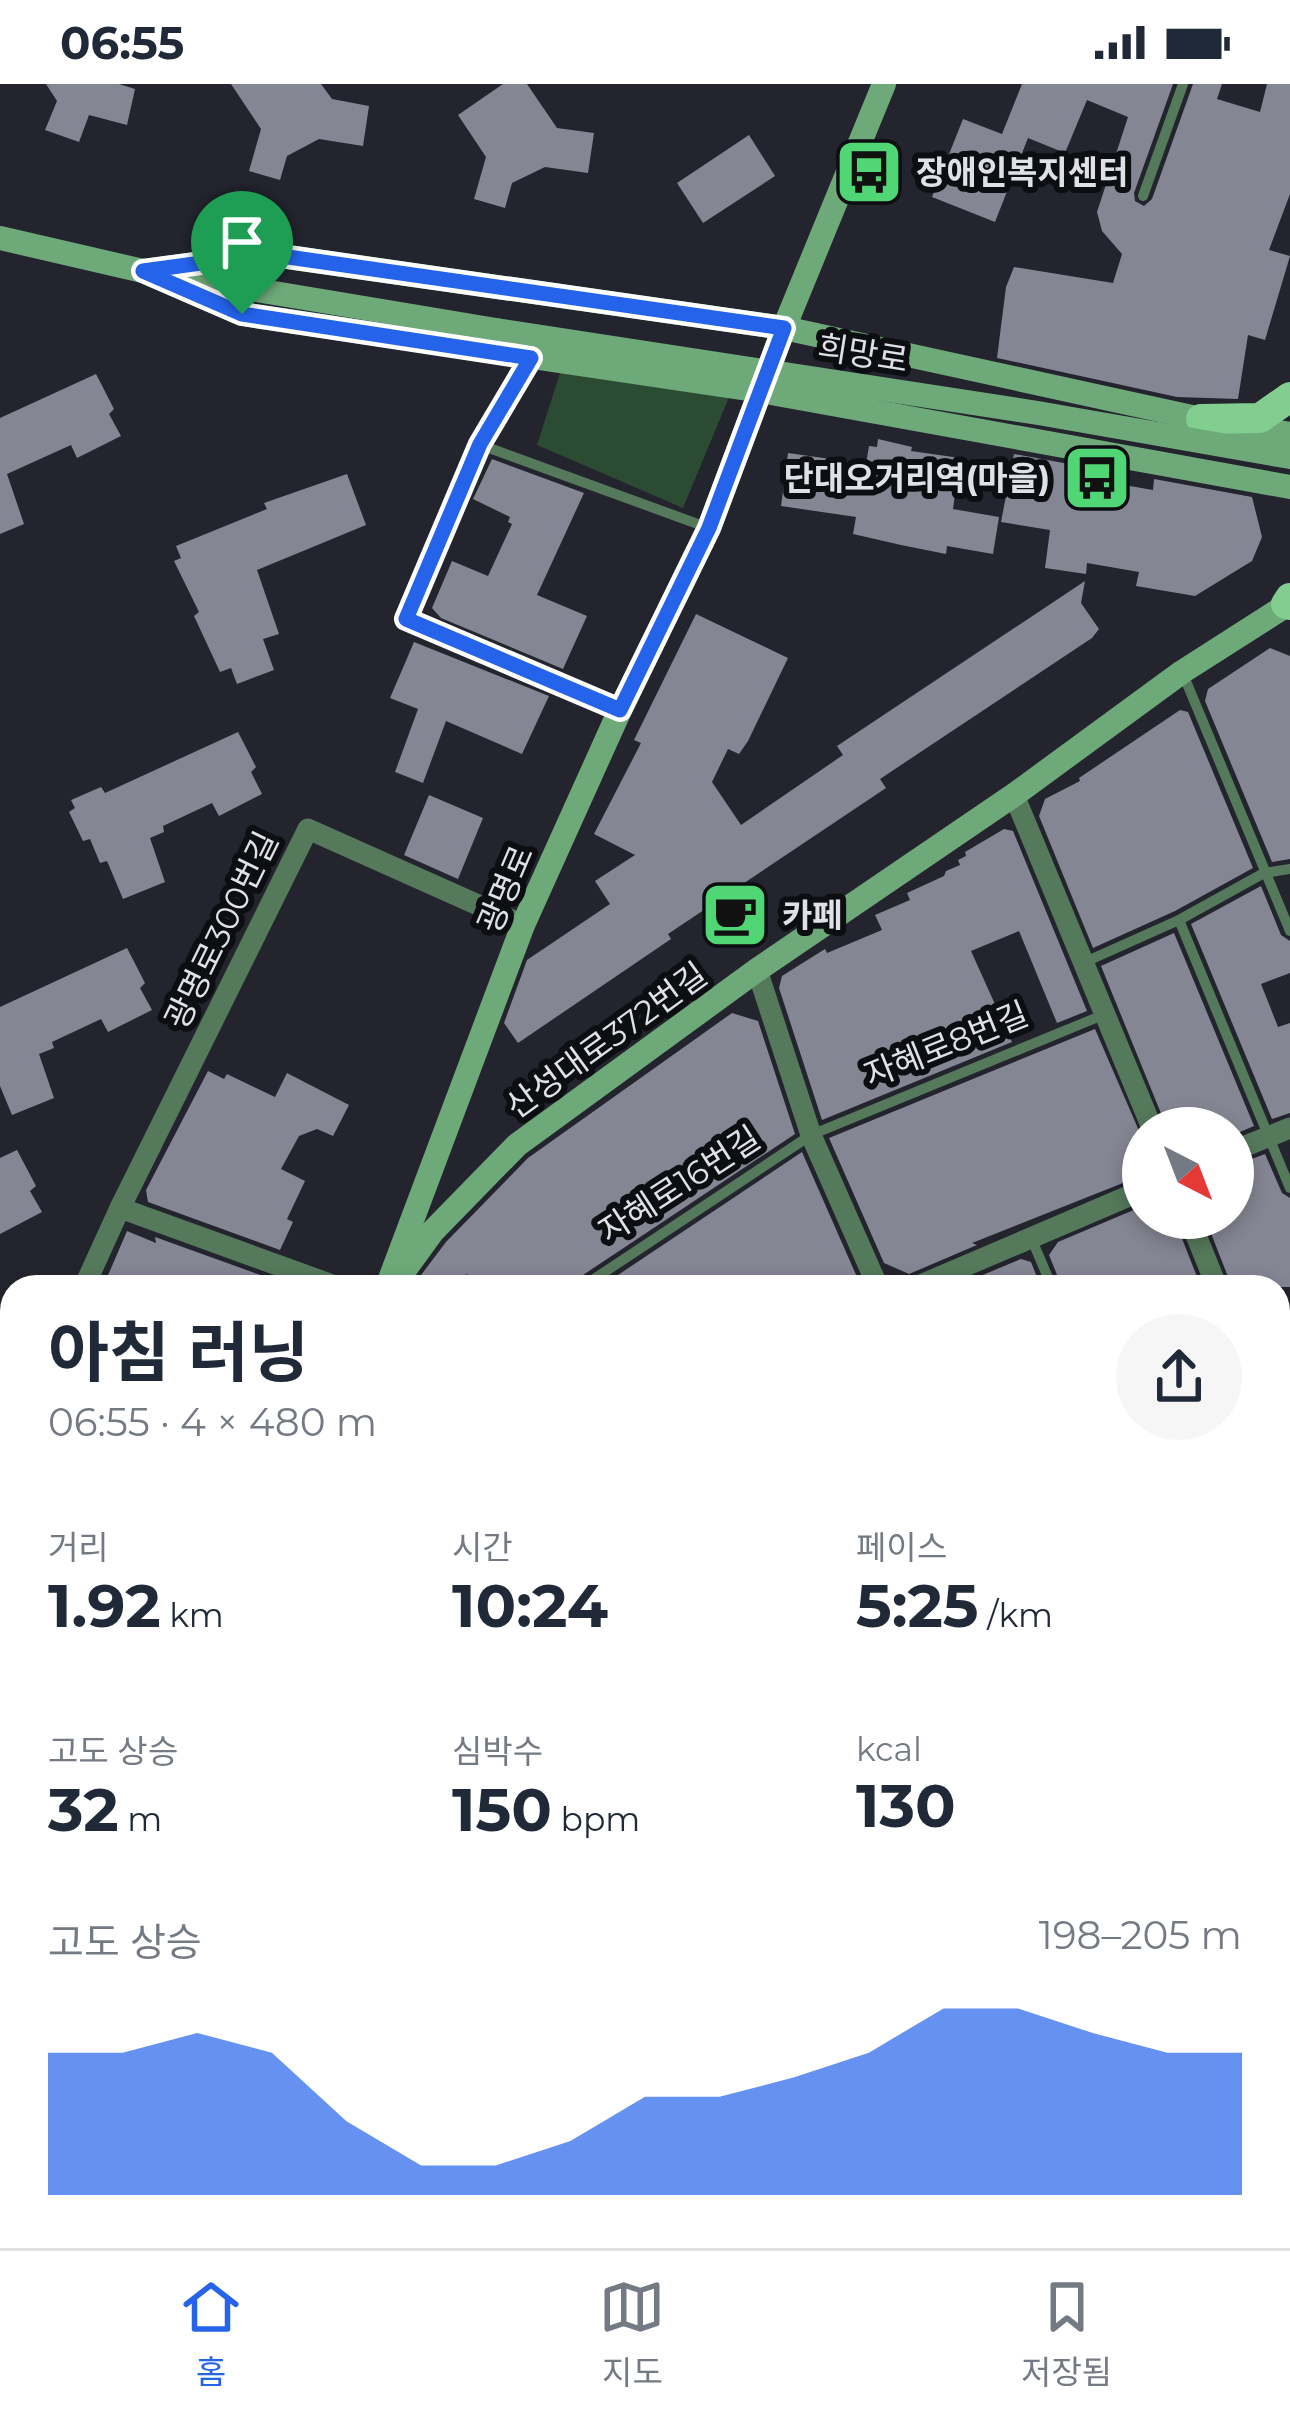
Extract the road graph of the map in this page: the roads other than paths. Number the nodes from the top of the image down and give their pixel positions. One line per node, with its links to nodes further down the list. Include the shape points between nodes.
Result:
1 (884, 84): 6 (main road, 광명로)
2 (1184, 84): 3 (lane)
3 (1143, 196)
4 (0, 238): 5 (main road, 희망로)
5 (143, 271): 6 (main road, via 267,254); 7 (main road, via 242,314); 13 (main road, 희망로, bridge)
6 (784, 328): 8 (main road, 광명로); 10 (main road)
7 (531, 358): 8 (main road); 12 (street)
8 (760, 392): 14 (main road); 15 (main road, 광명로)
9 (1290, 397): 10 (main road, via 1260,418)
10 (1201, 419): 11 (main road)
11 (1290, 434)
12 (480, 444): 15 (lane); 18 (street, via 406,619)
13 (1290, 457)
14 (1290, 487)
15 (709, 528): 18 (main road, 광명로)
16 (1289, 602): 17 (main road, 산성대로372번길)
17 (1183, 672): 19 (main road, 산성대로372번길); 21 (lane)
18 (620, 710): 23 (main road, 광명로)
19 (1014, 795): 25 (street); 26 (main road, 산성대로372번길)
20 (1290, 869): 21 (lane)
21 (1264, 873): 22 (lane); 24 (lane)
22 (1179, 920): 25 (lane); 31 (lane)
23 (523, 926): 35 (street, 광명로300번길, via 308,829); 40 (main road, 광명로)
24 (1290, 931)
25 (1085, 962): 27 (street)
26 (757, 970): 30 (street, 자혜로16번길); 41 (main road, 산성대로372번길, via 517,1145)
27 (1106, 1013): 28 (street); 30 (lane, 자혜로8번길)
28 (1144, 1107)
29 (1290, 1128): 31 (street)
30 (812, 1136): 42 (lane, 자혜로16번길); 43 (street, 자혜로16번길)
31 (1268, 1136): 32 (street); 33 (lane)
32 (1254, 1142)
33 (1290, 1187)
34 (1122, 1199): 37 (street)
35 (120, 1208): 38 (street); 39 (street)
36 (1198, 1239): 46 (street)
37 (1032, 1240): 44 (street); 45 (lane)
38 (89, 1275)
39 (305, 1275)
40 (394, 1275)
41 (399, 1275)
42 (601, 1275)
43 (873, 1275)
44 (946, 1275)
45 (1047, 1275)
46 (1212, 1275)

